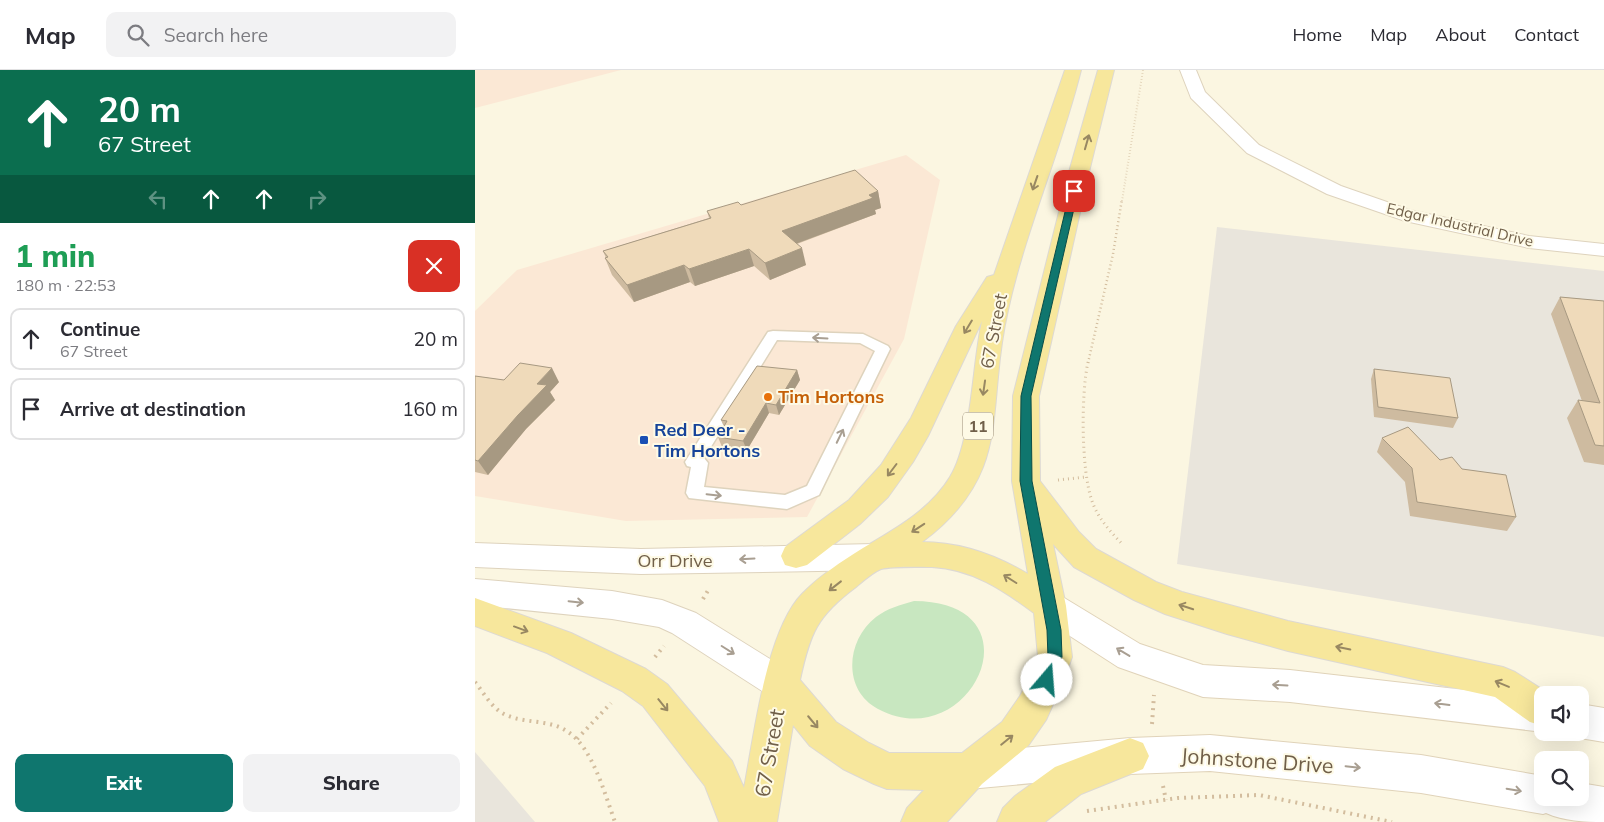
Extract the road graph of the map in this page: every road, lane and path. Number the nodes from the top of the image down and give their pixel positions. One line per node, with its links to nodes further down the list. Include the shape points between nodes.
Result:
1 (1073, 70): 6 (main road, 67 Street / 11, one-way to 6)
2 (1106, 70): 10 (main road, one-way to 2, via 1026,396)
3 (1143, 70): 8 (path, via 1113,254 1085,377)
4 (1188, 70): 5 (street, Edgar Industrial Drive, via 1197,94 1253,149 1334,190 1405,215 1529,242)
5 (1604, 250)
6 (1011, 254): 15 (main road, one-way to 15, via 962,338 913,441 902,457 877,490 840,524); 16 (main road, 67 Street / 11, one-way to 16, via 991,331 976,451 964,479 951,500 930,520)
7 (696, 463): 7 (lane, one-way to 7, via 695,493 787,502 813,490 883,349 863,340 773,335)
8 (1086, 477): 9 (path); 12 (path, via 1092,502 1105,526)
9 (1063, 479)
10 (1026, 481): 18 (main road); 24 (main road, one-way to 10, via 1503,683 1288,636 1176,604 1145,591 1085,558 1068,541)
11 (475, 541): 14 (street)
12 (1124, 546)
13 (475, 555): 14 (street, Orr Drive)
14 (527, 556): 15 (street, Orr Drive, one-way to 14, via 717,561 609,561)
15 (796, 556): 16 (street, Orr Drive)
16 (874, 557): 18 (main road, one-way to 16, via 1007,576 974,562 939,555); 21 (main road, 67 Street, one-way to 21, via 813,604 804,616)
17 (475, 592): 21 (street, one-way to 21, via 612,605 662,614 684,623)
18 (1051, 606): 25 (street, one-way to 18, via 1290,686 1203,681 1130,656); 31 (main road, one-way to 18, via 1015,734 1047,680 1055,657)
19 (475, 612): 39 (main road, one-way to 39, via 559,643 633,680 655,695 719,774)
20 (475, 682): 29 (path, via 505,714 563,728)
21 (782, 685): 31 (main road, one-way to 31, via 823,734 856,756 887,770); 40 (main road, 67 Street)
22 (1154, 694): 28 (path)
23 (615, 699): 29 (path)
24 (1534, 704)
25 (1534, 715)
26 (1589, 722): 27 (street)
27 (1604, 725)
28 (1152, 728)
29 (577, 739): 38 (path, via 588,757)
30 (1130, 756): 31 (street, Johnstone Drive); 33 (street, Johnstone Drive, one-way to 33, via 1210,753 1421,774); 42 (main road, via 1068,780)
31 (969, 771): 41 (main road)
32 (1163, 788): 34 (path)
33 (1534, 793)
34 (1166, 800): 37 (path, via 1088,810); 43 (path, via 1259,795)
35 (1589, 804): 36 (street)
36 (1604, 806)
37 (1082, 814)
38 (615, 822)
39 (739, 822)
40 (757, 822)
41 (921, 822)
42 (1017, 822)
43 (1393, 822)

